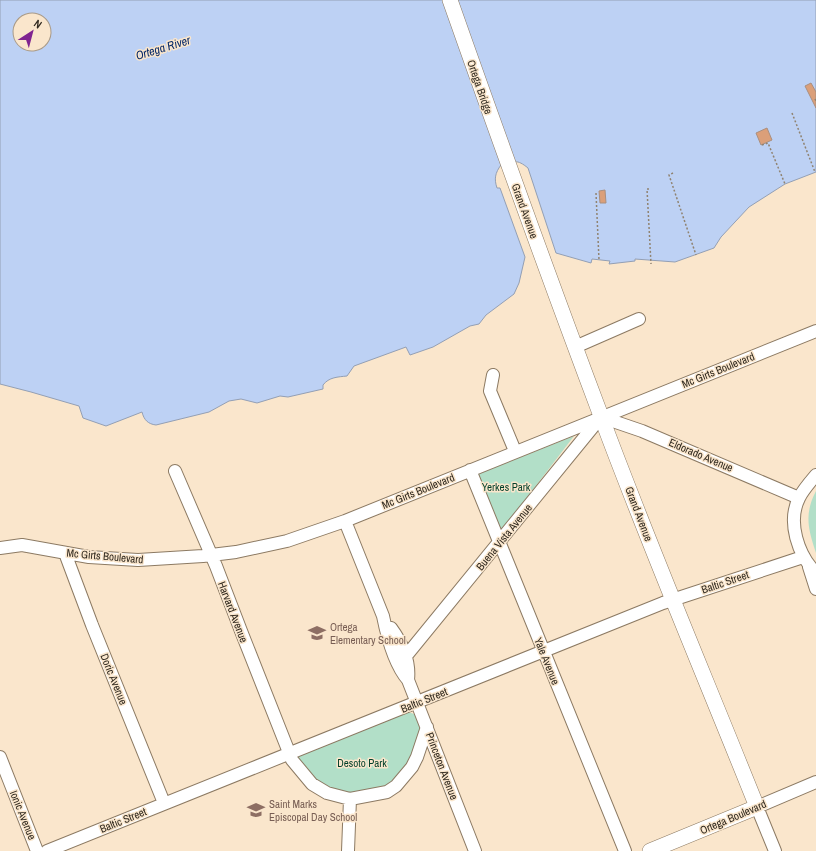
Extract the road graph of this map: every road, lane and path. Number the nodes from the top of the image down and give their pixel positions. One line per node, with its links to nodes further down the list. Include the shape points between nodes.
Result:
1 (450, 0): 6 (main road, Ortega Bridge)
2 (792, 113): 4 (path)
3 (762, 146): 7 (path, via 768,143)
4 (815, 172)
5 (673, 173): 10 (path, via 669,175)
6 (511, 174): 15 (main road, Grand Avenue)
7 (785, 184)
8 (649, 189): 12 (path)
9 (596, 193): 11 (path)
10 (696, 255)
11 (599, 260)
12 (651, 264)
13 (639, 319): 15 (street)
14 (816, 330): 17 (street, Mc Girts Boulevard)
15 (575, 347): 17 (main road, Grand Avenue)
16 (493, 375): 18 (street, via 490,391)
17 (601, 417): 18 (street, Mc Girts Boulevard); 22 (street, Eldorado Avenue, via 642,430); 24 (street, Buena Vista Avenue); 30 (main road, Grand Avenue)
18 (515, 451): 19 (street, Mc Girts Boulevard)
19 (470, 470): 23 (street, Mc Girts Boulevard); 24 (street, Yale Avenue)
20 (175, 471): 27 (street, Harvard Avenue)
21 (816, 476): 22 (street)
22 (799, 498): 28 (street, via 795,526 798,542)
23 (345, 521): 27 (street, Mc Girts Boulevard, via 286,541); 31 (street, Princeton Avenue)
24 (499, 543): 32 (street, Yale Avenue); 33 (street, Buena Vista Avenue)
25 (0, 548): 26 (street, Mc Girts Boulevard, via 22,546)
26 (65, 553): 27 (street, Mc Girts Boulevard, via 138,560); 41 (street, Doric Avenue)
27 (211, 555): 37 (street, Harvard Avenue)
28 (809, 565): 29 (street); 30 (street, Baltic Street)
29 (816, 588)
30 (674, 600): 32 (street, Baltic Street); 42 (main road, Grand Avenue)
31 (382, 616): 33 (street, Princeton Avenue, via 394,631); 34 (street, Princeton Avenue, via 402,673)
32 (543, 651): 35 (street, Baltic Street); 47 (street, Yale Avenue)
33 (406, 656): 34 (street, Princeton Avenue)
34 (408, 680): 35 (street, Princeton Avenue)
35 (416, 703): 36 (street, Princeton Avenue); 37 (street, Baltic Street)
36 (427, 727): 40 (street, via 417,757 396,786 387,792); 46 (street, Princeton Avenue)
37 (290, 753): 40 (street, Harvard Avenue, via 312,784 328,793); 41 (street, Baltic Street)
38 (0, 757): 43 (street, Ionic Avenue)
39 (816, 782): 42 (street, Ortega Boulevard)
40 (350, 799): 45 (street)
41 (164, 804): 44 (street, Baltic Street)
42 (757, 807): 48 (main road, Ortega Boulevard); 49 (street, Grand Avenue)
43 (37, 851)
44 (48, 851)
45 (348, 851)
46 (475, 851)
47 (625, 851)
48 (650, 851)
49 (775, 851)

